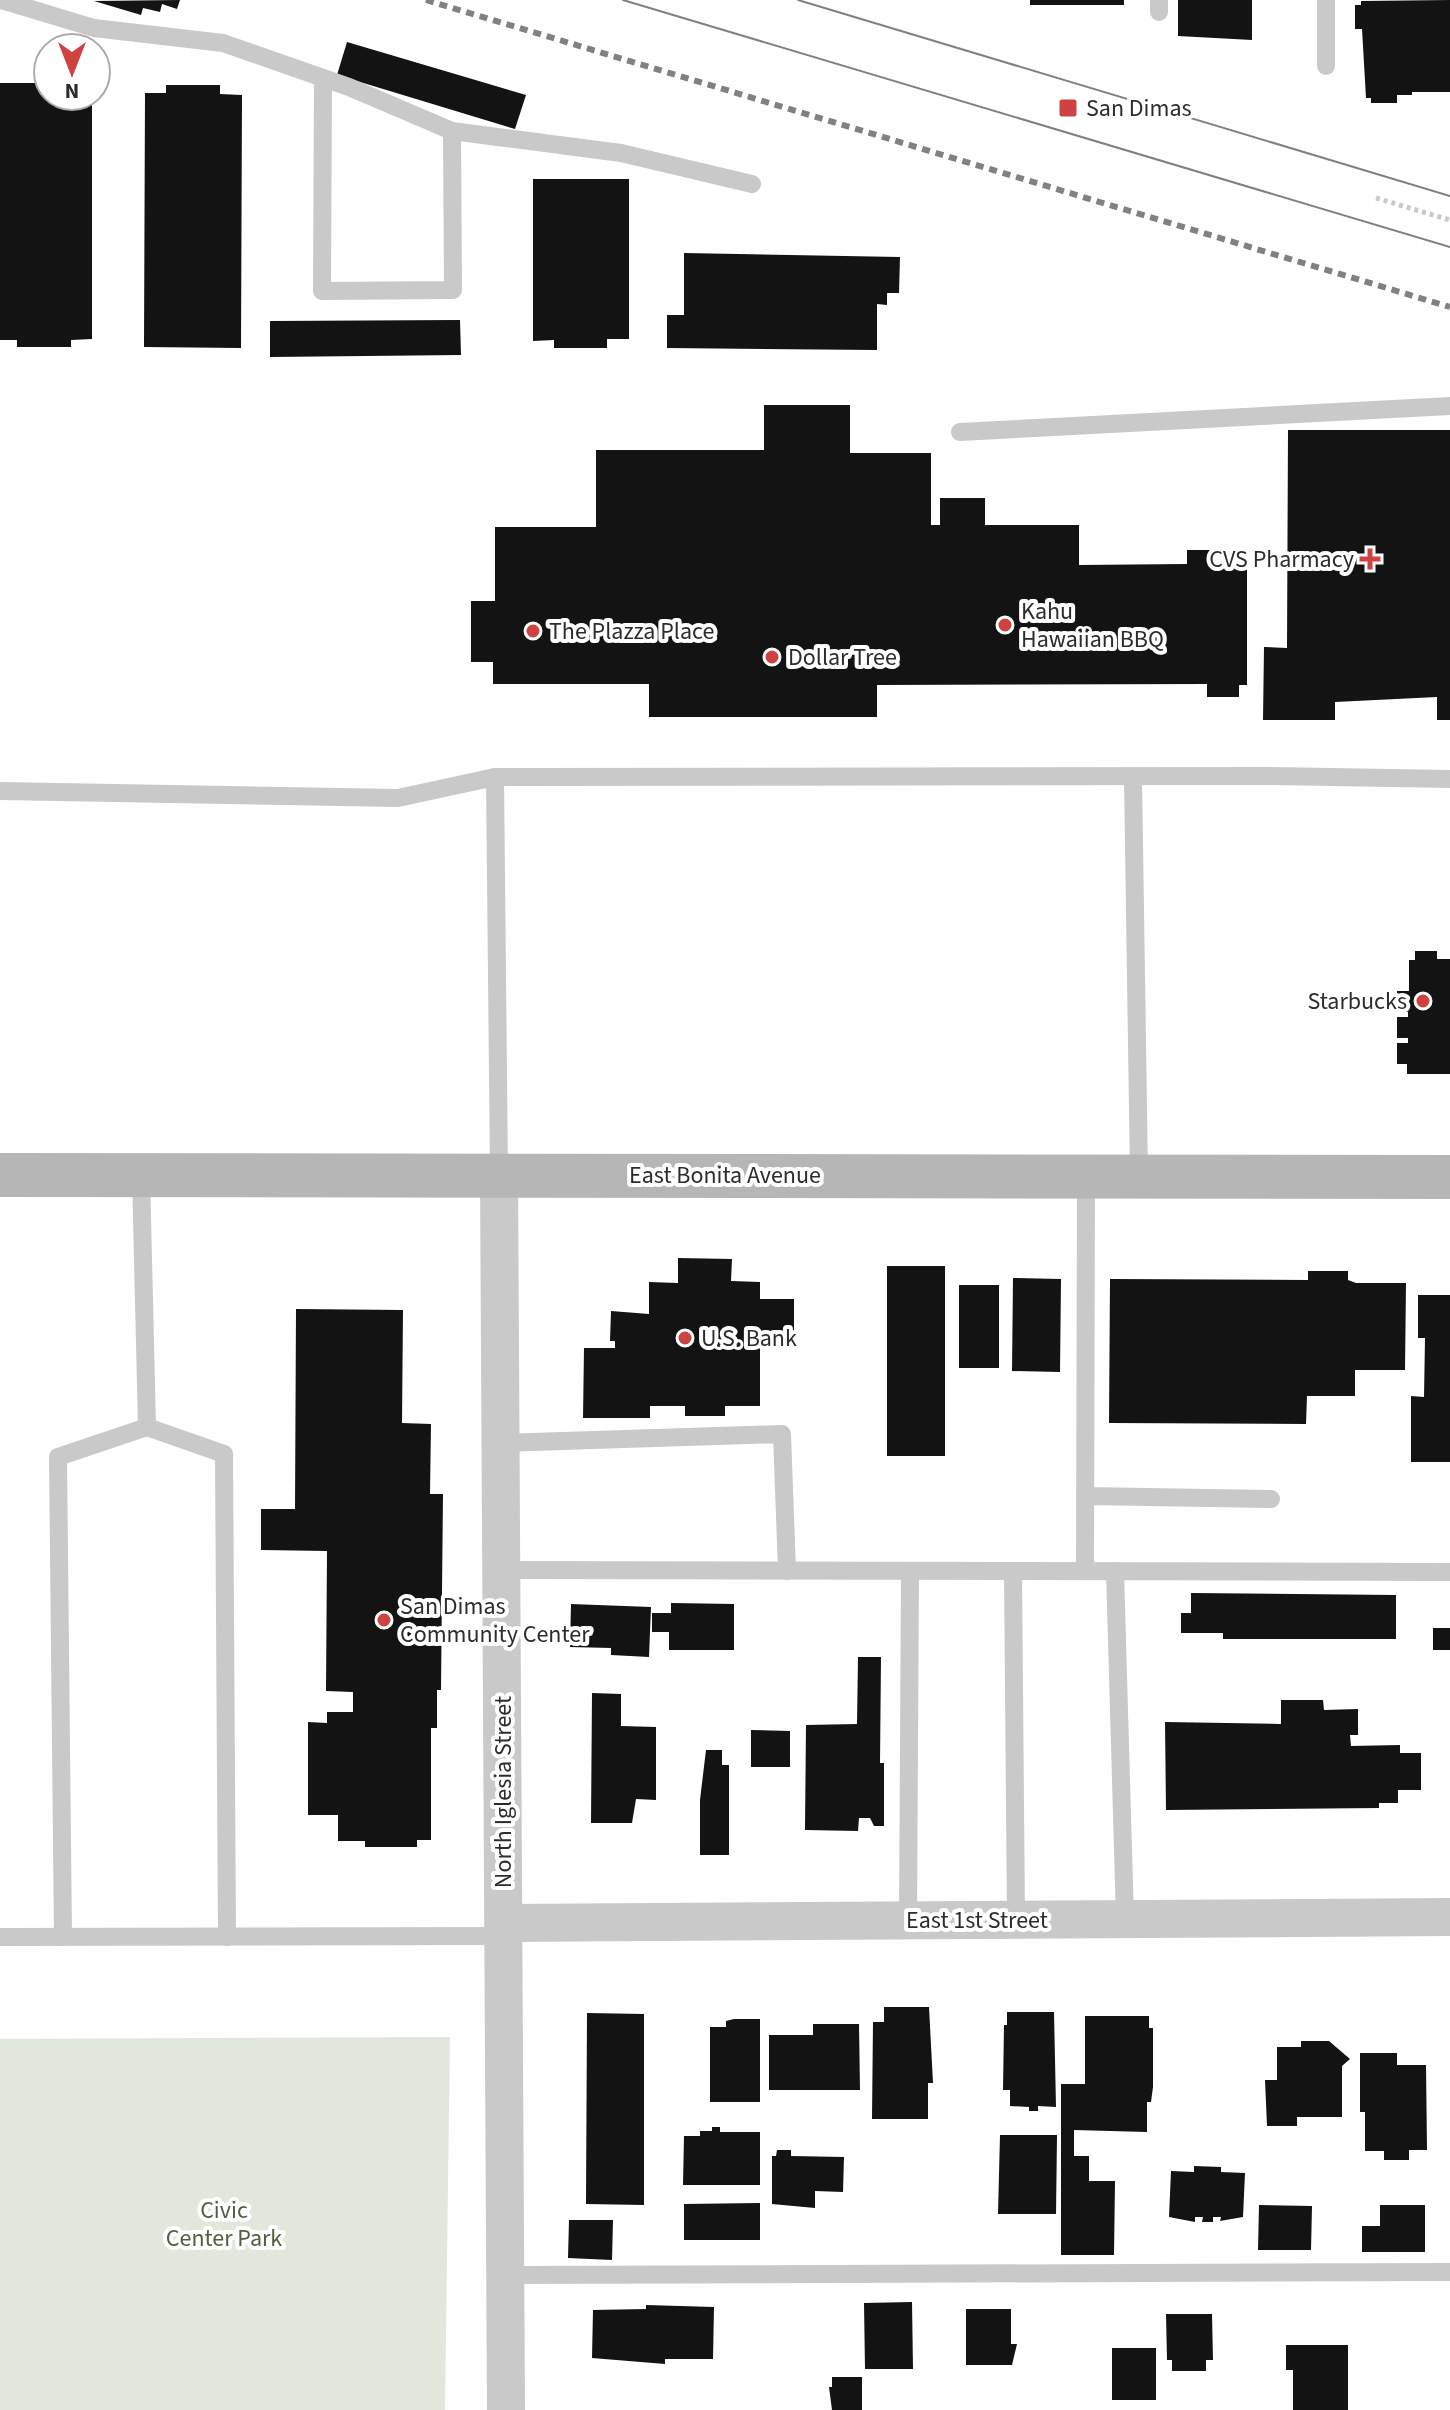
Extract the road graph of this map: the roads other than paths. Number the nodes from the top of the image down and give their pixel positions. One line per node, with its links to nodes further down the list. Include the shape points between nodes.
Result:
1 (1, 0): 4 (lane, via 94,28 223,43)
2 (1326, 0): 3 (lane)
3 (1326, 66)
4 (323, 78): 5 (lane); 5 (lane, via 322,291 453,290)
5 (452, 131): 6 (lane, via 621,153)
6 (752, 184)
7 (1450, 406): 8 (lane)
8 (960, 432)
9 (495, 777): 10 (lane); 12 (lane, via 398,798); 13 (lane)
10 (1133, 777): 11 (lane); 17 (lane)
11 (1450, 779)
12 (0, 791)
13 (499, 1174): 15 (main road, East Bonita Avenue); 16 (main road, East Bonita Avenue); 20 (street, North Iglesia Street)
14 (0, 1175): 15 (main road, East Bonita Avenue)
15 (141, 1175): 19 (lane)
16 (1086, 1176): 17 (main road, East Bonita Avenue); 21 (lane)
17 (1139, 1176): 18 (main road, East Bonita Avenue)
18 (1450, 1177)
19 (147, 1427): 36 (lane, via 58,1457); 37 (lane, via 224,1454)
20 (501, 1443): 23 (street, North Iglesia Street); 24 (lane, via 782,1434)
21 (1085, 1496): 22 (lane); 27 (lane)
22 (1271, 1499)
23 (501, 1570): 24 (lane); 34 (street, North Iglesia Street)
24 (787, 1571): 25 (lane)
25 (910, 1571): 26 (lane); 32 (lane)
26 (1013, 1571): 27 (lane); 33 (lane)
27 (1085, 1571): 28 (lane)
28 (1115, 1571): 29 (lane); 31 (lane)
29 (1450, 1572)
30 (1450, 1917): 31 (street, East 1st Street)
31 (1125, 1919): 33 (street, East 1st Street)
32 (908, 1920): 33 (street, East 1st Street); 34 (street, East 1st Street)
33 (1016, 1920)
34 (504, 1930): 37 (lane); 39 (street, North Iglesia Street)
35 (0, 1937): 36 (lane)
36 (63, 1937): 37 (lane)
37 (227, 1937)
38 (1450, 2272): 39 (lane)
39 (506, 2275): 40 (street, North Iglesia Street)
40 (506, 2410)

